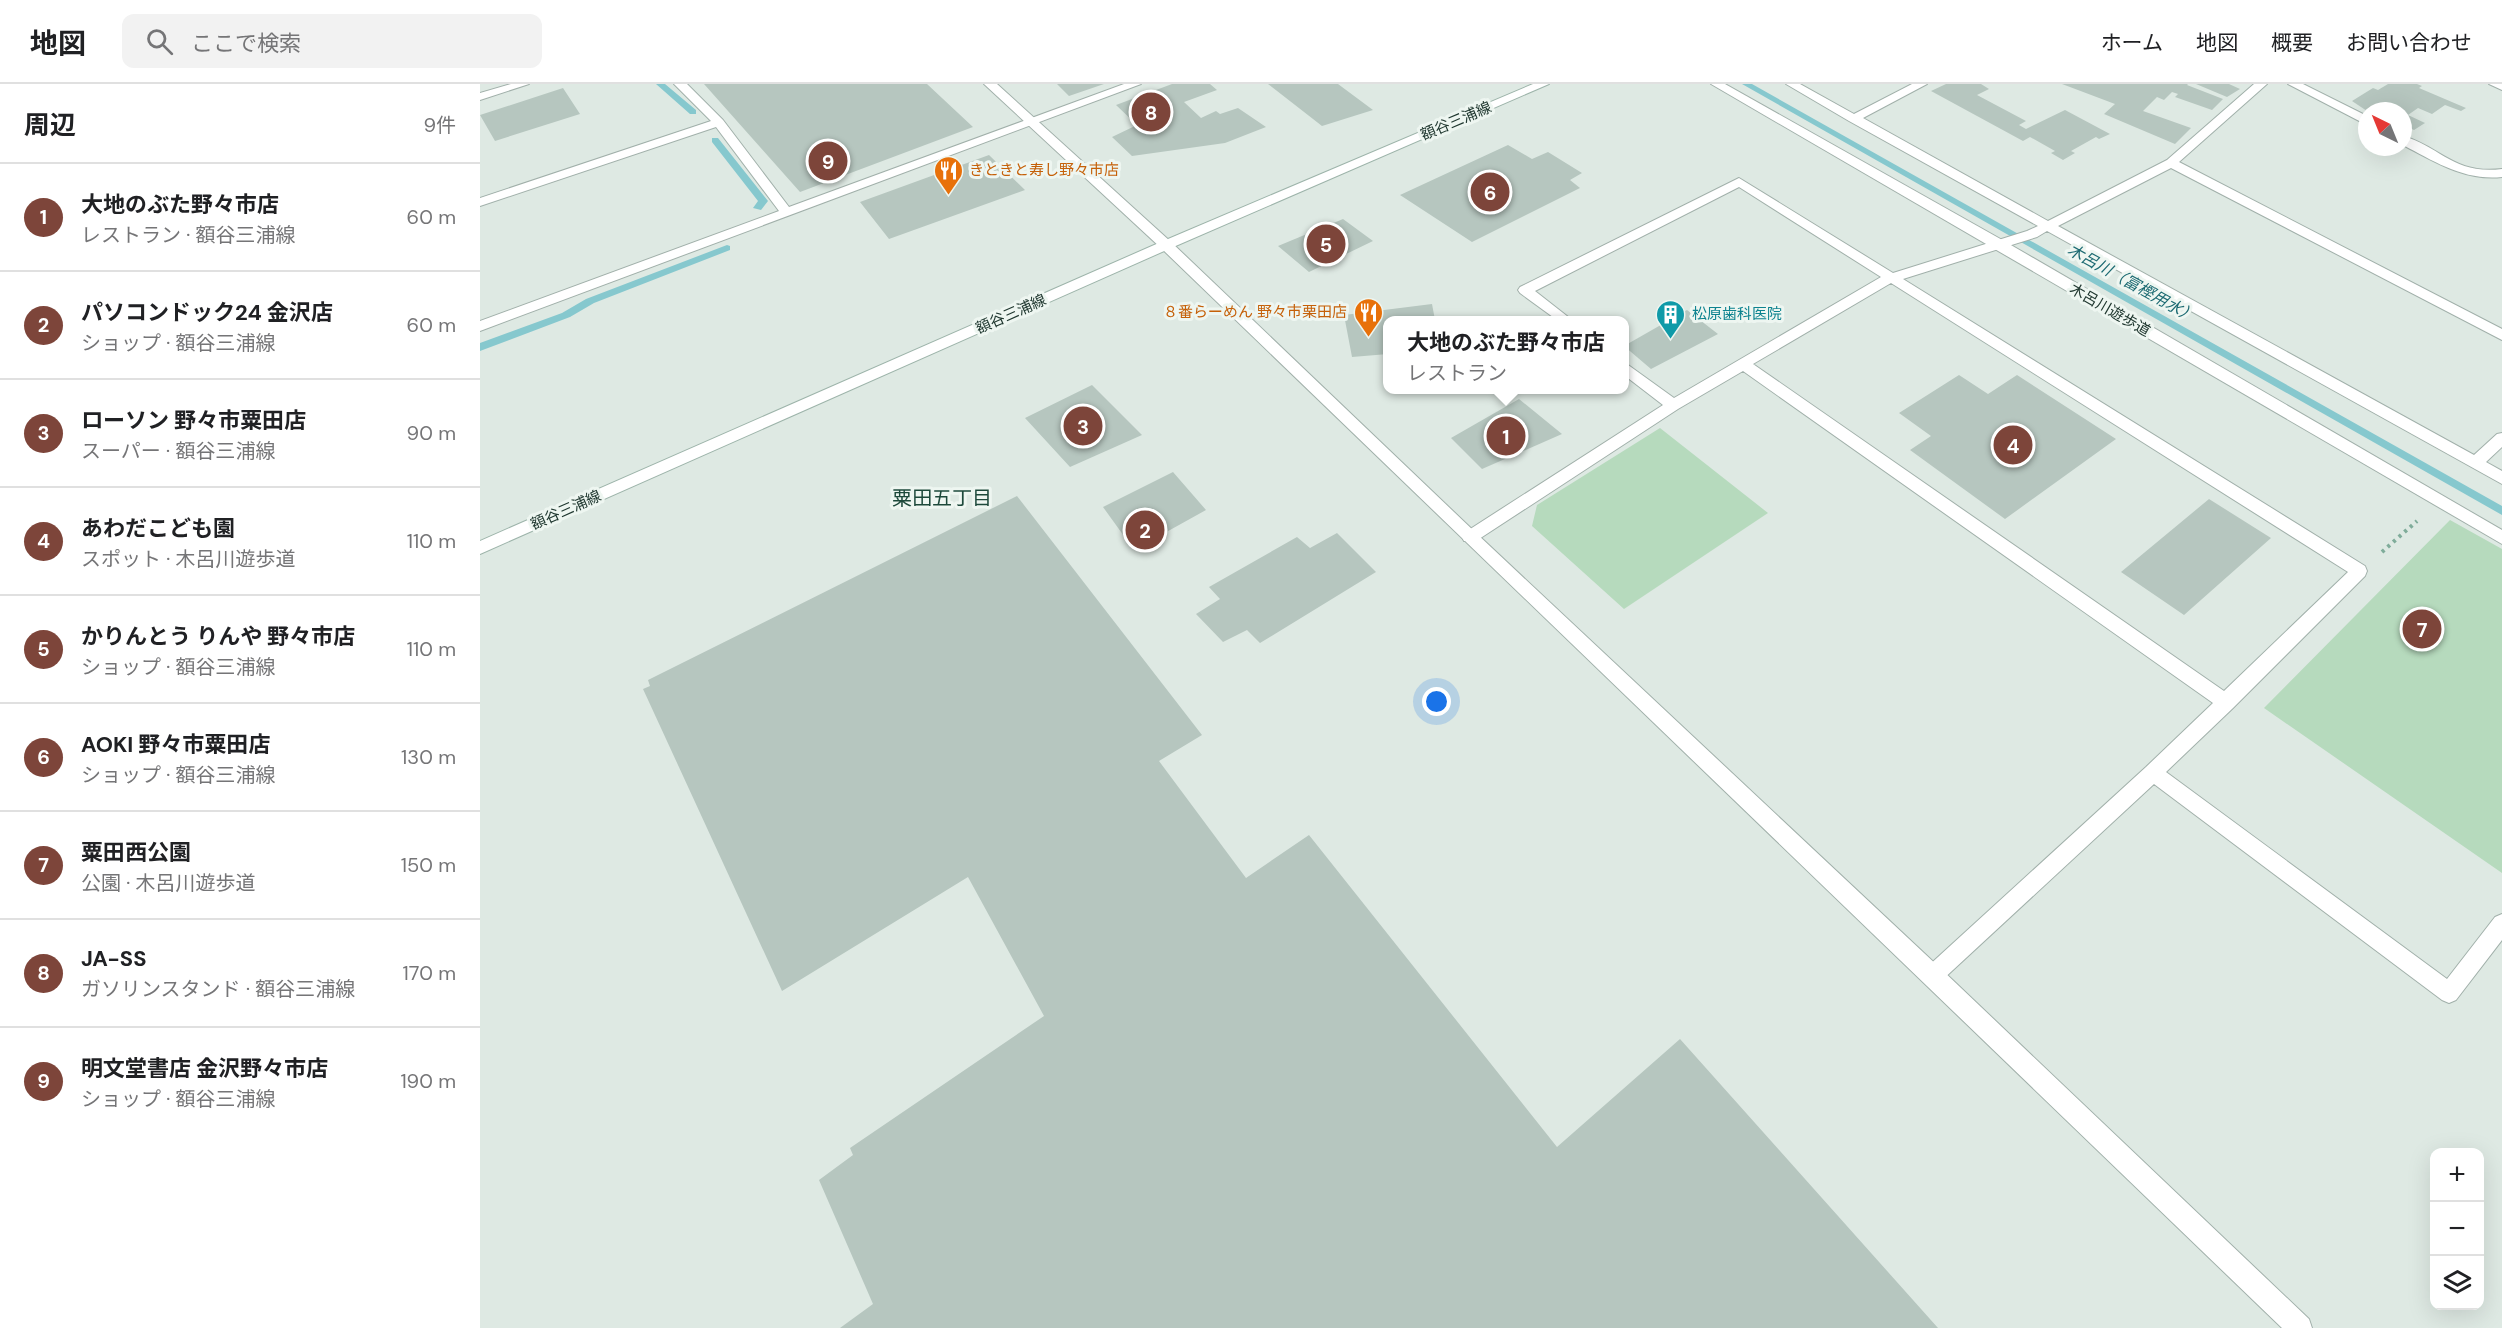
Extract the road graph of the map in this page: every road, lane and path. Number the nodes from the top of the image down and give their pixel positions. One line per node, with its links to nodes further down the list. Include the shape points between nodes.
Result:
1 (523, 84): 13 (street)
2 (680, 84): 16 (street)
3 (990, 84): 17 (street)
4 (1136, 84): 17 (street)
5 (1543, 84): 25 (street, 額谷三浦線)
6 (1717, 84): 24 (street, 木呂川遊歩道)
7 (1791, 84): 15 (street)
8 (1921, 84): 15 (street)
9 (2261, 84): 19 (street)
10 (2294, 84): 14 (street)
11 (2494, 84): 12 (street)
12 (2502, 87)
13 (480, 97)
14 (2358, 117)
15 (1853, 118): 23 (street)
16 (719, 122): 21 (street); 22 (street)
17 (1032, 123): 22 (street); 25 (street)
18 (2412, 145): 20 (street, via 2456,167 2489,176)
19 (2171, 163): 23 (street); 29 (street)
20 (2502, 173)
21 (480, 202)
22 (787, 213): 28 (street)
23 (2046, 226): 24 (street); 34 (street)
24 (2001, 243): 26 (street); 36 (street, 木呂川遊歩道)
25 (1166, 244): 37 (street); 39 (street, 額谷三浦線)
26 (1890, 278): 27 (street, via 1739,182 1525,290); 30 (street); 40 (street)
27 (1559, 316)
28 (480, 326)
29 (2502, 335)
30 (1743, 364): 32 (street); 41 (street)
31 (1629, 371): 32 (street)
32 (1673, 405): 37 (street)
33 (2502, 438): 34 (street)
34 (2475, 463): 35 (street)
35 (2502, 478)
36 (2439, 502): 38 (street, 木呂川遊歩道); 40 (path)
37 (1470, 537): 44 (street)
38 (2502, 538)
39 (480, 548)
40 (2359, 571): 41 (street)
41 (2227, 703): 42 (street)
42 (2153, 773): 43 (street, via 2450,993); 44 (street)
43 (2502, 924)
44 (1933, 975): 45 (street)
45 (2300, 1328)

